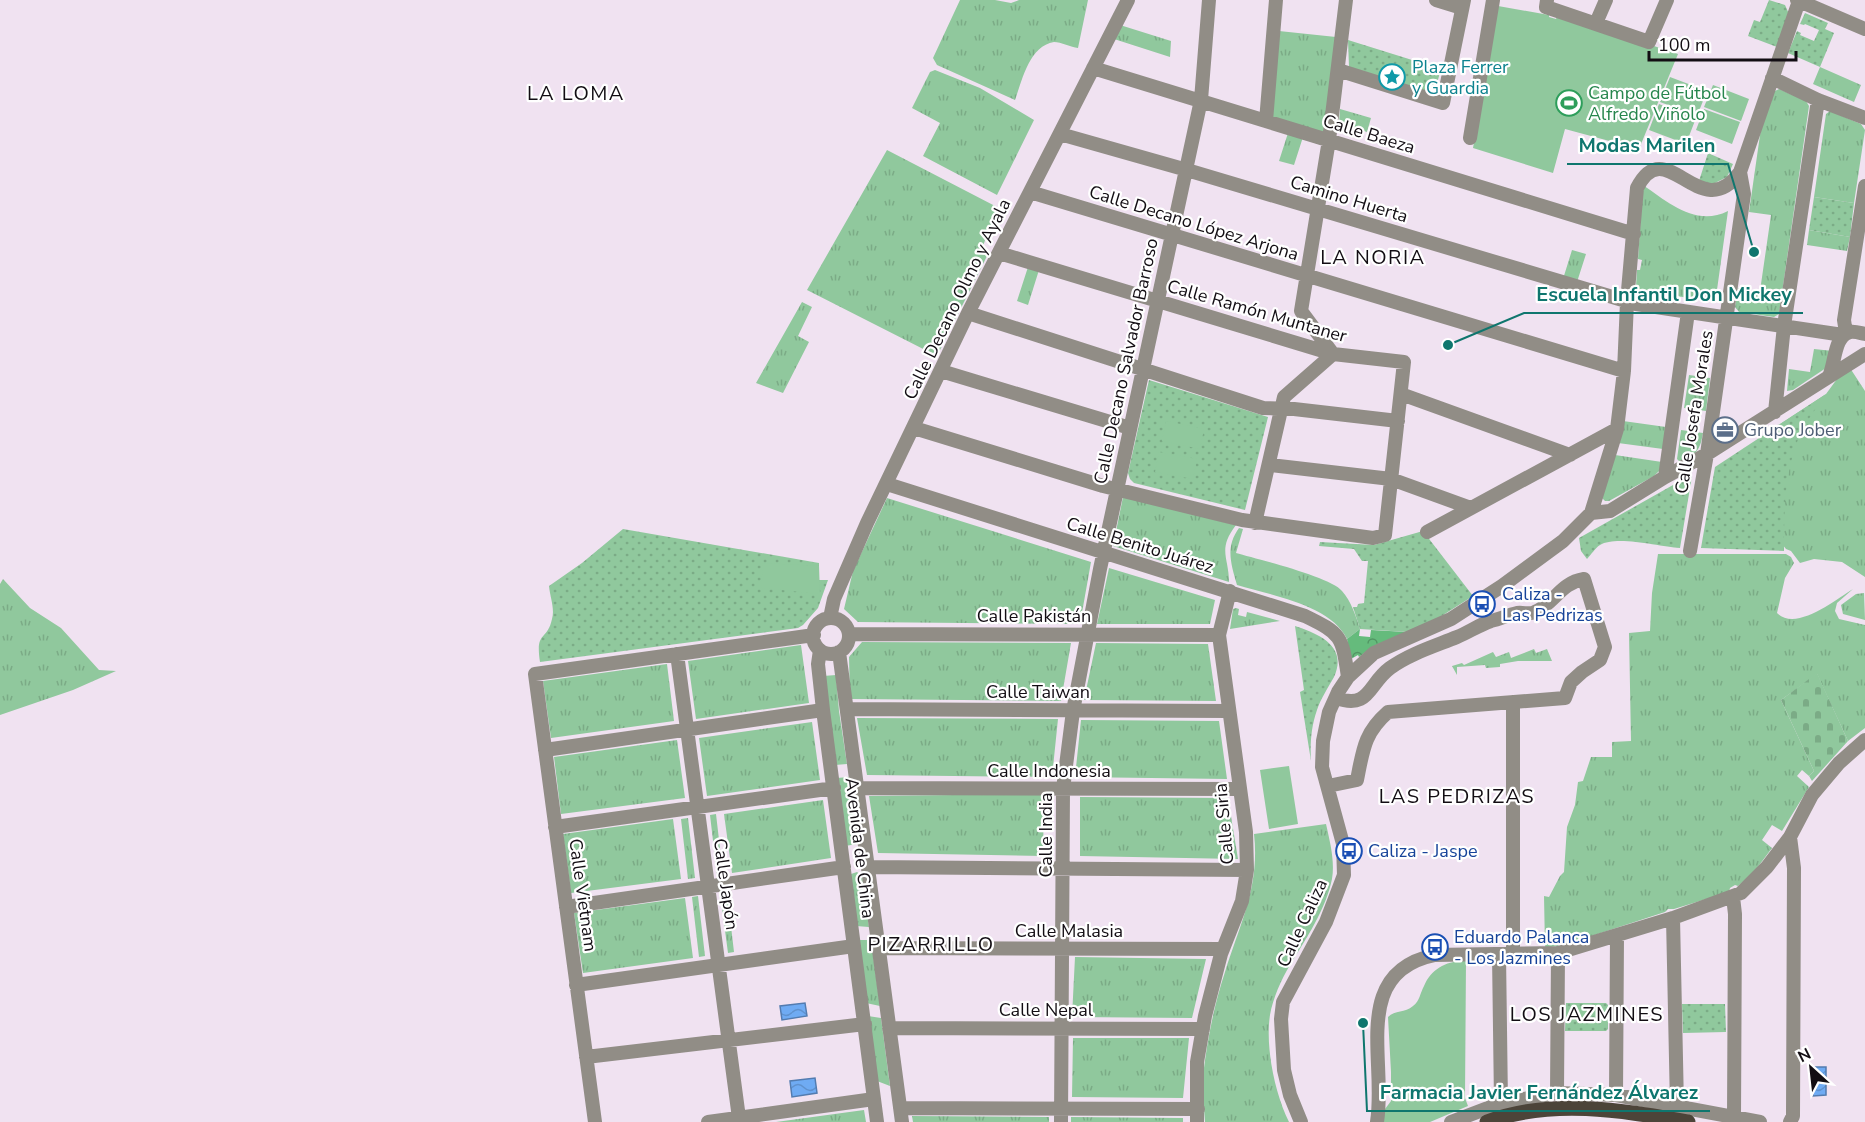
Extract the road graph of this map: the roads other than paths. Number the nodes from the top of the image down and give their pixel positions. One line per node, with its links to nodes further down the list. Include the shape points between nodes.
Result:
1 (1128, 0): 14 (street, Calle Decano Olmo y Ayala)
2 (1209, 0): 17 (street, Calle Decano Salvador Barroso)
3 (1276, 0): 20 (street)
4 (1346, 0): 15 (street)
5 (1436, 0): 11 (street)
6 (1493, 0): 22 (street)
7 (1547, 0): 12 (street, via 1546,7)
8 (1606, 0): 12 (street)
9 (1667, 0): 12 (street, via 1649,42)
10 (1798, 0): 13 (street); 16 (street)
11 (1463, 4): 15 (street, via 1443,103)
12 (1596, 23)
13 (1865, 29)
14 (1093, 68): 17 (street, Calle Baeza); 21 (street, Calle Decano Olmo y Ayala)
15 (1338, 70): 23 (street)
16 (1772, 78): 18 (street); 25 (street)
17 (1201, 100): 20 (street, Calle Baeza); 24 (street, Calle Decano Salvador Barroso)
18 (1818, 100): 19 (street); 38 (street)
19 (1865, 118)
20 (1266, 121): 23 (street, Calle Baeza)
21 (1060, 134): 24 (street, Camino Huerta); 27 (street, Calle Decano Olmo y Ayala)
22 (1470, 138)
23 (1329, 140): 28 (street); 29 (street, Calle Baeza)
24 (1187, 170): 28 (street, Camino Huerta); 30 (street, Calle Decano Salvador Barroso)
25 (1740, 172): 29 (street, via 1734,181 1713,191 1700,189 1671,171 1651,170 1637,188); 37 (street, Calle Josefa Morales, via 1744,194)
26 (1865, 186): 39 (street, via 1844,320)
27 (1030, 192): 30 (street, Calle Decano López Arjona); 31 (street, Calle Decano Olmo y Ayala)
28 (1318, 209): 32 (street); 34 (street, Camino Huerta)
29 (1634, 234): 34 (street)
30 (1172, 236): 32 (street, Calle Decano López Arjona); 33 (street, Calle Decano Salvador Barroso)
31 (999, 253): 33 (street, Calle Ramón Muntaner); 36 (street, Calle Decano Olmo y Ayala)
32 (1307, 276): 40 (street, via 1301,310); 44 (street, Calle Decano López Arjona)
33 (1158, 301): 40 (street, Calle Ramón Muntaner); 42 (street, Calle Decano Salvador Barroso)
34 (1628, 302): 35 (street, Camino Huerta); 44 (street)
35 (1688, 312): 37 (street, Camino Huerta); 56 (street)
36 (969, 314): 42 (street); 43 (street, Calle Decano Olmo y Ayala)
37 (1727, 318): 38 (street, Camino Huerta); 53 (street, Calle Josefa Morales)
38 (1784, 326): 39 (street, Camino Huerta); 48 (street)
39 (1853, 337): 41 (street, via 1840,354 1846,359); 45 (street)
40 (1333, 354): 46 (street, Calle Ramón Muntaner, via 1404,362); 47 (street, via 1284,397)
41 (1862, 355): 45 (street)
42 (1143, 368): 47 (street, via 1263,408); 51 (street, Calle Decano Salvador Barroso)
43 (941, 371): 50 (street, Calle Decano Olmo y Ayala); 51 (street)
44 (1624, 371): 52 (street)
45 (1829, 376): 48 (street)
46 (1401, 394): 49 (street); 54 (street)
47 (1282, 408): 49 (street); 55 (street)
48 (1775, 412): 53 (street)
49 (1398, 421): 57 (street)
50 (914, 428): 58 (street, Calle Decano Olmo y Ayala); 59 (street)
51 (1130, 428): 59 (street, Calle Decano Salvador Barroso)
52 (1617, 429): 54 (street); 61 (street)
53 (1707, 454): 56 (street); 64 (street, Calle Josefa Morales)
54 (1570, 455): 60 (street)
55 (1270, 465): 57 (street); 62 (street)
56 (1665, 477): 61 (street, via 1610,511)
57 (1391, 479): 60 (street); 62 (street, via 1385,535 1373,538)
58 (887, 484): 65 (street, Calle Benito Juárez); 67 (street, Calle Decano Olmo y Ayala, via 834,599)
59 (1117, 490): 62 (street); 65 (street, Calle Decano Salvador Barroso)
60 (1471, 508): 63 (street)
61 (1591, 513): 75 (street, Calle Caliza, via 1563,541 1502,586 1451,619 1374,653)
62 (1255, 523)
63 (1427, 532)
64 (1690, 551)
65 (1104, 552): 66 (street, Calle Benito Juárez); 69 (street, Calle India)
66 (1230, 591): 71 (street, Calle Siria); 75 (street, Calle Benito Juárez, via 1305,615 1332,629 1344,646)
67 (830, 618): 68 (street, via 843,622); 70 (street, via 819,624)
68 (849, 634): 69 (street, Calle Pakistán); 73 (street, via 845,648)
69 (1087, 634): 71 (street, Calle Pakistán); 80 (street, Calle India)
70 (814, 635): 72 (street); 74 (street)
71 (1219, 635): 81 (street, Calle Siria)
72 (820, 650): 73 (street); 79 (street, Avenida de China)
73 (839, 652): 78 (street, Avenida de China)
74 (677, 654): 82 (street, Calle Japón); 84 (street, Calle Vietnam, via 535,674)
75 (1348, 677): 76 (street, Calle Caliza)
76 (1336, 698): 77 (street, via 1359,700 1395,664 1490,622 1516,613 1531,614 1563,587 1584,579 1605,648 1600,660 1571,682 1565,698); 85 (street, Calle Caliza, via 1323,741 1322,767)
77 (1513, 702): 85 (street, via 1388,712 1364,742 1357,780); 108 (street)
78 (847, 709): 80 (street, Calle Taiwan); 87 (street, Avenida de China)
79 (823, 710): 82 (street); 86 (street, Avenida de China)
80 (1073, 711): 81 (street, Calle Taiwan); 88 (street, Calle India)
81 (1229, 711): 89 (street, Calle Siria)
82 (687, 730): 84 (street); 90 (street, Calle Japón)
83 (1865, 740): 92 (street, via 1812,795)
84 (545, 750): 91 (street, Calle Vietnam)
85 (1328, 786): 130 (street, Calle Caliza, via 1343,844 1344,875 1326,922 1283,1002 1281,1019 1284,1070)
86 (834, 788): 90 (street); 93 (street, Avenida de China)
87 (857, 788): 88 (street, Calle Indonesia); 94 (street, Avenida de China)
88 (1064, 789): 89 (street, Calle Indonesia); 95 (street, Calle India)
89 (1240, 789): 96 (street, Calle Siria)
90 (698, 807): 91 (street); 97 (street, Calle Japón)
91 (555, 827): 99 (street, Calle Vietnam)
92 (1790, 837): 98 (street, via 1767,867); 136 (street, via 1794,868)
93 (844, 867): 97 (street); 102 (street, Avenida de China)
94 (868, 867): 95 (street); 103 (street, Avenida de China)
95 (1064, 869): 96 (street); 104 (street, Calle India)
96 (1246, 870): 105 (street, Calle Siria, via 1242,902)
97 (708, 886): 99 (street); 109 (street, Calle Japón)
98 (1733, 897): 100 (street); 125 (street)
99 (566, 906): 110 (street, Calle Vietnam)
100 (1673, 918): 101 (street); 121 (street)
101 (1617, 936): 106 (street); 118 (street)
102 (854, 946): 109 (street); 111 (street, Avenida de China)
103 (879, 948): 104 (street, Calle Malasia); 113 (street, Avenida de China)
104 (1062, 949): 105 (street, Calle Malasia); 112 (street, Calle India)
105 (1223, 949): 114 (street, Calle Siria)
106 (1558, 953): 108 (street); 117 (street)
107 (1499, 954): 108 (street); 120 (street); 131 (street, via 1423,957 1391,977 1378,1020)
108 (1513, 954)
109 (718, 965): 110 (street); 115 (street, Calle Japón)
110 (576, 985): 116 (street, Calle Vietnam)
111 (864, 1024): 115 (street); 119 (street, Avenida de China)
112 (1063, 1027): 113 (street, Calle Nepal); 114 (street, Calle Nepal); 124 (street, Calle India)
113 (890, 1028): 122 (street, Avenida de China)
114 (1203, 1029): 123 (street, Calle Siria, via 1197,1062)
115 (728, 1040): 116 (street); 126 (street, Calle Japón)
116 (586, 1058): 127 (street, Calle Vietnam)
117 (1557, 1093): 118 (street); 120 (street)
118 (1616, 1095): 121 (street)
119 (874, 1099): 126 (street); 129 (street, Avenida de China)
120 (1501, 1102): 132 (street)
121 (1677, 1106): 125 (street)
122 (901, 1115): 124 (street)
123 (1198, 1115): 124 (street)
124 (1061, 1116)
125 (1734, 1117): 135 (street)
126 (739, 1118): 128 (street)
127 (595, 1122)
128 (708, 1122)
129 (877, 1122)
130 (1301, 1122)
131 (1377, 1122)
132 (1451, 1122)
133 (1486, 1122): 134 (main road, via 1545,1109 1590,1107)
134 (1688, 1122)
135 (1760, 1122)
136 (1790, 1122)

